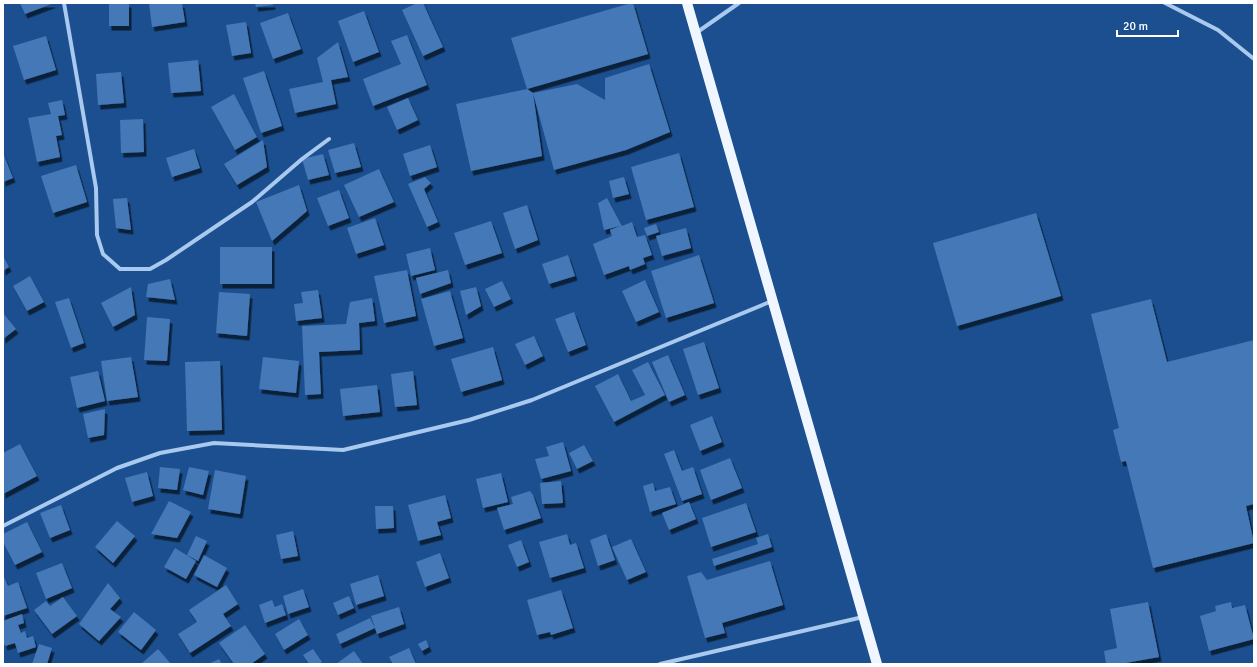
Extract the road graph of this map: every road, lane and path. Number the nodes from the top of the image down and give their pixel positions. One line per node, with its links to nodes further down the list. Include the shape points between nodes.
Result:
1 (64, 3): 7 (street, via 96,188 96,235 103,254 120,269 150,269 166,260 252,202)
2 (687, 3): 5 (main road)
3 (739, 3): 5 (street)
4 (1165, 3): 6 (street, via 1218,30)
5 (695, 33): 8 (main road)
6 (1254, 59)
7 (329, 139)
8 (773, 300): 9 (street, via 532,400 469,420 342,450 214,443 160,453 117,468); 10 (main road)
9 (3, 526)
10 (864, 616): 11 (street); 12 (main road)
11 (660, 664)
12 (877, 664)

